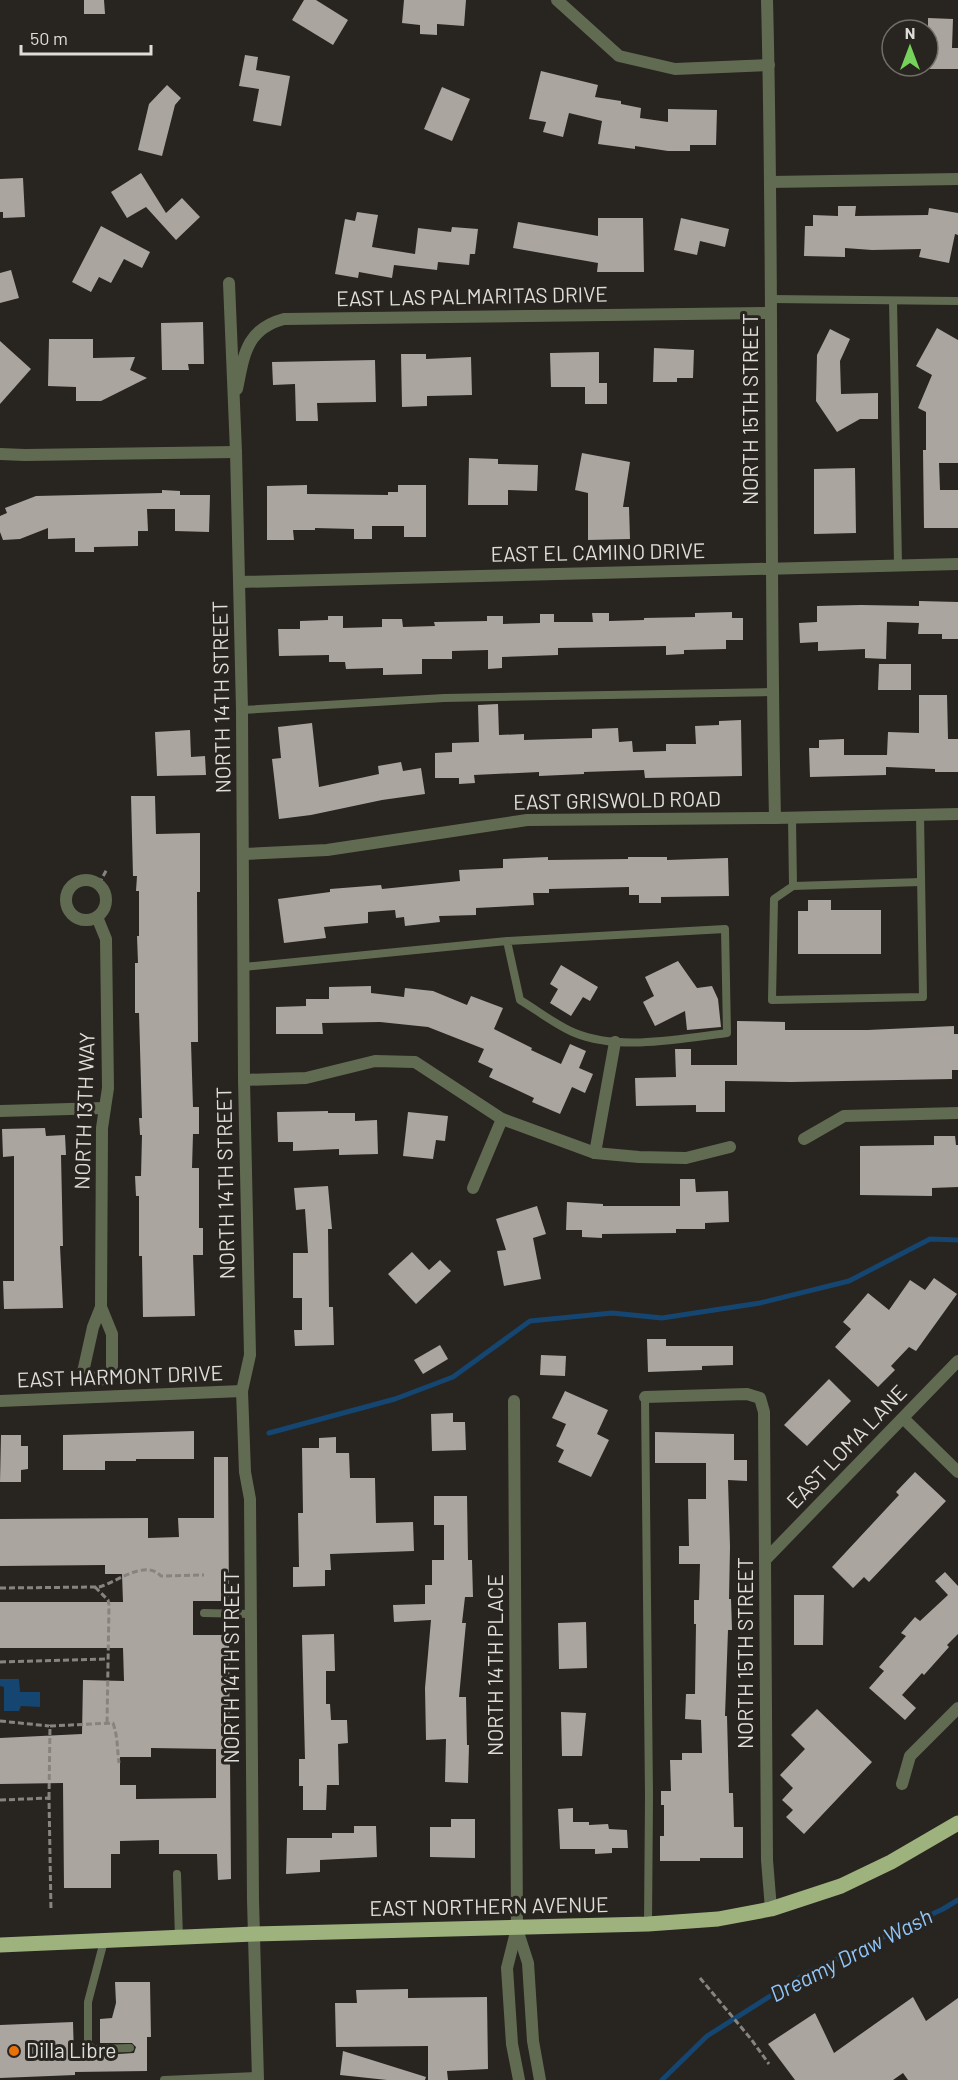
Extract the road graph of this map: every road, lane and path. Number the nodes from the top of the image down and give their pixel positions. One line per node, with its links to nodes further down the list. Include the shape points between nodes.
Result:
1 (557, 0): 3 (street, via 619,56 675,69)
2 (767, 0): 3 (street, NORTH 15TH STREET)
3 (769, 65): 5 (street, NORTH 15TH STREET)
4 (958, 179): 5 (street)
5 (770, 182): 7 (street, NORTH 15TH STREET)
6 (229, 283): 11 (street, NORTH 14TH STREET)
7 (770, 299): 8 (lane); 10 (street, NORTH 15TH STREET)
8 (893, 301): 9 (lane); 15 (lane)
9 (958, 301)
10 (770, 313): 11 (street, EAST LAS PALMARITAS DRIVE, via 284,319 268,323 245,350); 16 (street, NORTH 15TH STREET)
11 (233, 408): 12 (street, NORTH 14TH STREET)
12 (236, 452): 13 (street); 17 (street, NORTH 14TH STREET)
13 (0, 454)
14 (958, 564): 15 (street, EAST EL CAMINO DRIVE)
15 (898, 565): 16 (street, EAST EL CAMINO DRIVE)
16 (772, 569): 17 (street, EAST EL CAMINO DRIVE); 18 (street, NORTH 15TH STREET)
17 (240, 582): 19 (street, NORTH 14TH STREET)
18 (772, 692): 19 (lane, via 444,698); 22 (street, NORTH 15TH STREET)
19 (243, 710): 24 (street, NORTH 14TH STREET)
20 (920, 814): 21 (street, EAST GRISWOLD ROAD); 23 (street, EAST GRISWOLD ROAD); 26 (lane)
21 (958, 814)
22 (775, 818): 23 (street, EAST GRISWOLD ROAD); 24 (street, EAST GRISWOLD ROAD, via 527,820 327,850)
23 (792, 818): 28 (lane)
24 (244, 854): 31 (street, NORTH 14TH STREET)
25 (106, 869): 27 (path)
26 (921, 882): 28 (lane); 28 (lane, via 923,997 772,1000 774,899)
27 (99, 884): 29 (street, via 106,901); 29 (street, via 81,880 70,887 65,898 72,915 84,920)
28 (793, 886)
29 (97, 917): 34 (street, NORTH 13TH WAY, via 106,939)
30 (507, 941): 31 (lane); 32 (lane, via 520,1000 575,1033); 32 (lane, via 725,929 726,1033)
31 (243, 967): 33 (street, NORTH 14TH STREET)
32 (615, 1042): 40 (street)
33 (244, 1080): 37 (street, via 306,1078 375,1061 415,1062); 45 (street, NORTH 14TH STREET, via 250,1355)
34 (105, 1107): 35 (street); 42 (street, NORTH 13TH WAY)
35 (0, 1111)
36 (958, 1113): 38 (street, via 844,1116)
37 (502, 1119): 40 (street); 41 (street)
38 (804, 1139)
39 (730, 1147): 40 (street, via 686,1158)
40 (595, 1153)
41 (473, 1188)
42 (101, 1307): 44 (street, NORTH 13TH WAY, via 83,1372); 44 (street, NORTH 13TH WAY, via 112,1334 112,1375)
43 (958, 1361): 50 (street, EAST LOMA LANE)
44 (98, 1381): 47 (street)
45 (243, 1391): 47 (street, EAST HARMONT DRIVE); 57 (street, NORTH 14TH STREET, via 245,1472 250,1498)
46 (645, 1397): 52 (street, NORTH 15TH STREET, via 747,1394 760,1398 764,1412); 72 (lane)
47 (98, 1398): 48 (street, EAST HARMONT DRIVE)
48 (0, 1401)
49 (514, 1401): 73 (street, NORTH 14TH PLACE)
50 (903, 1418): 51 (street); 52 (street, EAST LOMA LANE)
51 (958, 1472)
52 (765, 1560): 70 (street, NORTH 15TH STREET, via 767,1860)
53 (204, 1575): 54 (path, via 161,1576 142,1569)
54 (95, 1587): 55 (path); 58 (path, via 109,1605)
55 (0, 1588)
56 (204, 1613): 57 (lane)
57 (250, 1614): 74 (street, NORTH 14TH STREET)
58 (107, 1659): 59 (path); 62 (path)
59 (0, 1662)
60 (958, 1708): 65 (street, via 910,1756)
61 (0, 1721): 63 (path)
62 (107, 1724): 63 (path); 64 (path, via 113,1724 117,1734)
63 (50, 1726): 66 (path)
64 (119, 1763)
65 (902, 1784)
66 (49, 1798): 67 (path); 71 (path)
67 (0, 1800)
68 (958, 1823): 70 (main road, EAST NORTHERN AVENUE, via 841,1886)
69 (177, 1874): 75 (lane)
70 (771, 1909): 72 (main road, EAST NORTHERN AVENUE, via 718,1919)
71 (51, 1911)
72 (648, 1924): 73 (main road, EAST NORTHERN AVENUE)
73 (517, 1928): 74 (main road, EAST NORTHERN AVENUE); 83 (street, NORTH 14TH PLACE, via 507,1968 512,2044); 84 (street, NORTH 14TH PLACE, via 528,1963)
74 (254, 1934): 75 (main road, EAST NORTHERN AVENUE); 81 (street, NORTH 14TH STREET)
75 (179, 1938): 76 (main road, EAST NORTHERN AVENUE)
76 (104, 1941): 77 (main road, EAST NORTHERN AVENUE); 79 (lane, via 88,2002 88,2045 94,2049)
77 (0, 1945)
78 (700, 1978): 80 (path)
79 (130, 2048)
80 (769, 2064)
81 (258, 2078): 82 (lane)
82 (164, 2080)
83 (519, 2080)
84 (540, 2080)

